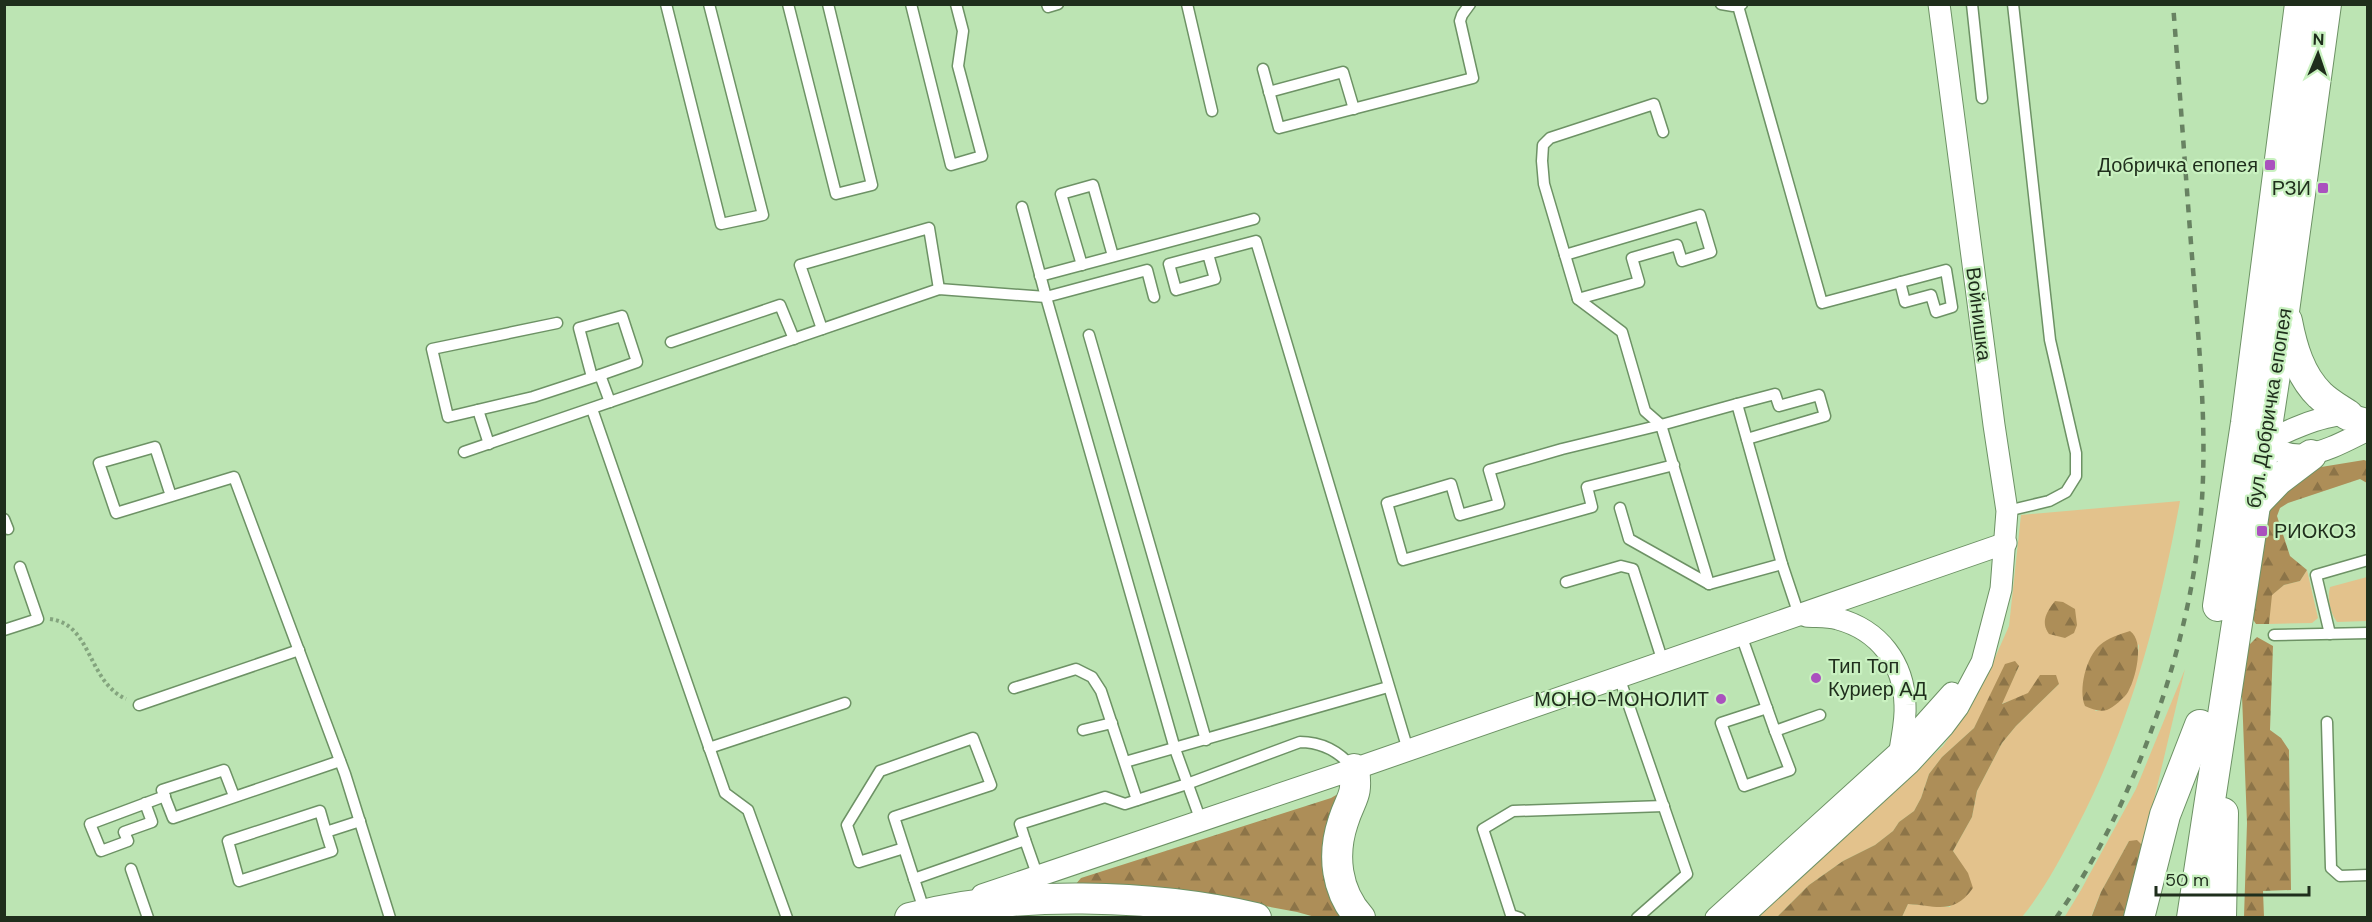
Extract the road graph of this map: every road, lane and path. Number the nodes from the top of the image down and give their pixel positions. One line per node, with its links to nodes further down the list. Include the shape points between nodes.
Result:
1 (666, 4): 2 (lane, via 722,224 763,215)
2 (709, 4)
3 (788, 4): 4 (lane, via 836,194 872,185)
4 (828, 4)
5 (910, 4): 6 (lane, via 951,165 982,156 958,66 963,31)
6 (956, 4)
7 (1047, 4): 8 (lane)
8 (1058, 4)
9 (1187, 4): 22 (lane)
10 (1470, 4): 21 (lane, via 1460,21 1473,78)
11 (1720, 4): 17 (lane)
12 (1939, 4): 58 (street, Войнишка)
13 (1972, 4): 20 (lane)
14 (2013, 4): 58 (lane, via 2050,340 2076,453 2076,476 2067,492 2049,501)
15 (2300, 4): 49 (main road, бул. Добричка епопея)
16 (2326, 4): 36 (main road, бул. Добричка епопея)
17 (1740, 5): 31 (lane, via 1822,303)
18 (1263, 69): 19 (lane)
19 (1269, 92): 21 (lane, via 1279,128); 21 (lane, via 1343,72)
20 (1983, 98)
21 (1354, 109)
22 (1212, 111)
23 (1663, 132): 27 (lane, via 1654,104 1550,138 1543,145 1544,184)
24 (1022, 207): 30 (lane)
25 (1254, 219): 28 (lane)
26 (1208, 254): 26 (lane, via 1169,264 1176,290 1215,279); 76 (lane, via 1256,241)
27 (1565, 255): 35 (lane); 35 (lane, via 1700,215 1711,252 1682,261 1677,245 1632,258 1639,282)
28 (1113, 256): 29 (lane); 29 (lane, via 1093,185 1061,194)
29 (1082, 265): 30 (lane)
30 (1040, 276): 33 (lane)
31 (1900, 282): 31 (lane, via 1905,302 1931,295 1936,312 1952,307 1946,270)
32 (939, 289): 33 (lane); 38 (lane); 38 (lane, via 929,228 800,266)
33 (1046, 297): 34 (lane, via 1147,270); 89 (lane)
34 (1154, 297)
35 (1578, 299): 48 (lane, via 1622,332 1645,411)
36 (2284, 309): 47 (main road, via 2290,339 2310,384 2322,397); 49 (main road, бул. Добричка епопея)
37 (557, 323): 46 (lane, via 432,349 448,417)
38 (822, 329): 40 (lane)
39 (1089, 335): 87 (lane)
40 (794, 339): 41 (lane, via 780,304); 43 (lane)
41 (671, 342)
42 (596, 376): 42 (lane, via 579,328 621,316 637,362); 43 (lane); 46 (lane)
43 (610, 402): 45 (lane)
44 (1737, 405): 48 (lane); 50 (lane); 50 (lane, via 1775,394 1779,406 1819,395 1825,416)
45 (592, 409): 51 (lane); 88 (lane)
46 (478, 410): 51 (lane)
47 (2361, 422): 49 (street, via 2319,420 2290,430); 53 (street, via 2326,450)
48 (1662, 425): 54 (lane); 54 (lane, via 1489,470 1499,504 1460,515 1451,484 1387,503 1403,560 1592,507 1587,487)
49 (2255, 433): 53 (street, via 2282,453); 56 (main road, бул. Добричка епопея); 84 (main road, бул. Добричка епопея, via 2239,460)
50 (1747, 439): 61 (lane)
51 (489, 444): 52 (lane)
52 (464, 452)
53 (2311, 455): 56 (main road)
54 (1674, 465): 64 (lane)
55 (171, 496): 55 (lane, via 116,513 99,463 155,447); 73 (lane, via 234,477)
56 (2254, 505): 84 (main road, бул. Добричка епопея)
57 (1620, 508): 64 (lane, via 1629,539)
58 (2007, 511): 59 (street, Войнишка)
59 (2006, 543): 65 (street); 67 (street, Войнишка)
60 (2367, 560): 70 (lane, via 2316,575)
61 (1782, 564): 64 (lane); 65 (lane)
62 (20, 567): 66 (lane)
63 (1566, 582): 74 (lane, via 1622,566 1633,569)
64 (1708, 584)
65 (1799, 615): 71 (street); 91 (street, via 1836,618 1852,624 1891,654 1903,685 1905,703)
66 (38, 619): 68 (lane); 79 (path, via 57,620 72,627 102,681)
67 (1993, 622): 91 (street, via 1950,696); 119 (street, via 1982,662 1943,727 1910,763)
68 (4, 630)
69 (2367, 633): 70 (lane)
70 (2330, 634): 72 (lane)
71 (1741, 635): 74 (street); 80 (lane)
72 (2274, 635)
73 (298, 650): 79 (lane); 92 (lane)
74 (1663, 662): 75 (street)
75 (1619, 677): 90 (street); 100 (lane)
76 (1388, 687): 87 (lane); 90 (lane)
77 (1014, 688): 83 (lane, via 1076,669 1092,677)
78 (844, 703): 88 (lane)
79 (139, 705)
80 (1767, 708): 86 (lane); 86 (lane, via 1721,723 1744,786 1790,770)
81 (1820, 715): 86 (lane)
82 (2326, 722): 107 (lane, via 2331,868 2340,876)
83 (1112, 723): 85 (lane); 93 (lane)
84 (2210, 727): 120 (main road, via 2165,815); 121 (main road, бул. Добричка епопея); 122 (main road, бул. Добричка епопея); 123 (main road, via 2224,822)
85 (1083, 730)
86 (1775, 731)
87 (1206, 740): 89 (lane)
88 (709, 748): 113 (lane, via 725,793 748,810)
89 (1175, 749): 93 (lane); 95 (lane)
90 (1408, 750): 94 (street)
91 (1900, 751): 118 (street)
92 (340, 761): 97 (lane); 101 (lane)
93 (1125, 762): 98 (lane)
94 (1354, 769): 95 (lane, via 1343,755 1327,747 1300,742); 102 (street); 115 (main road, via 1357,789 1342,826 1337,854 1343,892)
95 (1187, 784): 98 (lane); 102 (lane)
96 (165, 796): 97 (lane, via 173,818); 97 (lane, via 162,790 224,770); 99 (lane)
97 (234, 796)
98 (1137, 800): 104 (lane, via 1125,804 1105,797 1020,824)
99 (145, 803): 99 (lane, via 90,824 101,851 128,841 124,832 152,822)
100 (1664, 806): 116 (lane, via 1513,811 1483,829 1511,915); 117 (lane, via 1687,874)
101 (360, 821): 103 (lane); 112 (lane)
102 (1201, 821): 108 (street)
103 (326, 832): 103 (lane, via 332,851 239,881 228,841 320,811)
104 (1025, 840): 108 (lane); 109 (lane)
105 (904, 848): 105 (lane, via 859,862 847,825 880,771 973,738 991,785 894,817); 109 (lane)
106 (131, 870): 111 (lane)
107 (2367, 875)
108 (1038, 877): 110 (street)
109 (914, 879): 110 (lane)
110 (917, 916): 114 (main road, via 995,903 1105,900 1194,906)
111 (148, 918)
112 (390, 918)
113 (787, 918)
114 (1256, 918)
115 (1360, 918)
116 (1520, 918)
117 (1637, 918)
118 (1716, 918)
119 (1741, 918)
120 (2139, 918)
121 (2174, 918)
122 (2192, 918)
123 (2221, 918)

